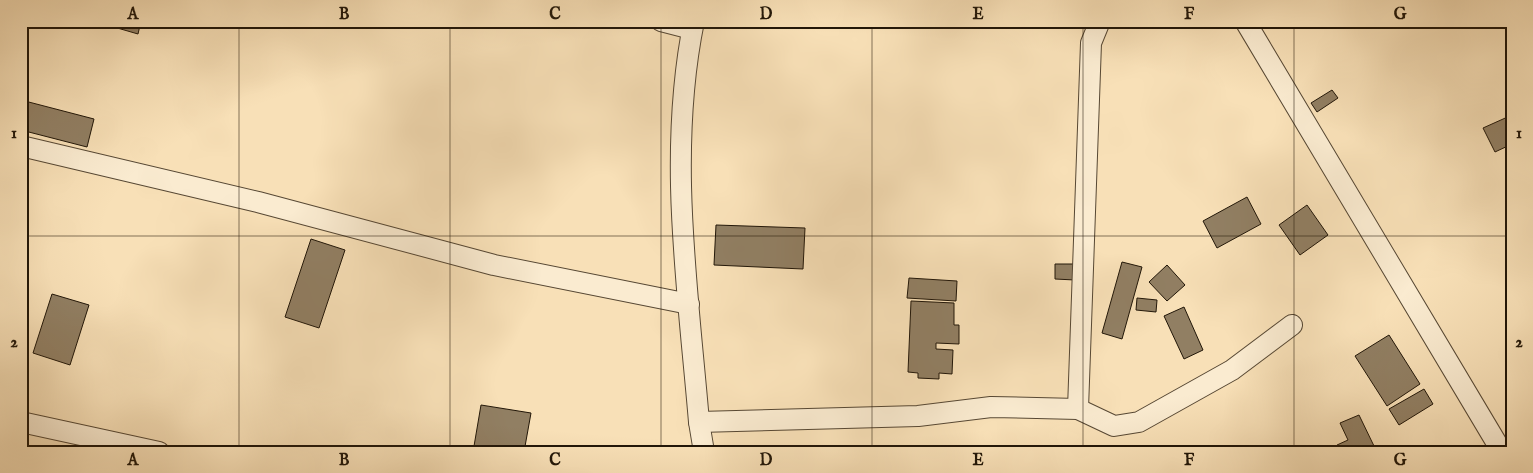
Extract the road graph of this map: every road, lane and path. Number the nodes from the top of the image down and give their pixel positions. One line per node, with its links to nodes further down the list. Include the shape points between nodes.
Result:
1 (661, 21): 4 (street)
2 (1100, 21): 8 (street, via 1091,42)
3 (1245, 21): 13 (street)
4 (693, 25): 6 (street, via 681,120 682,212)
5 (21, 146): 6 (street, via 258,202 494,266)
6 (690, 304): 10 (street)
7 (1292, 325): 8 (street, via 1232,370 1139,422 1114,426)
8 (1078, 409): 10 (street, via 991,407 918,416)
9 (21, 422): 11 (street)
10 (700, 422): 12 (street)
11 (159, 452)
12 (704, 452)
13 (1502, 452)

